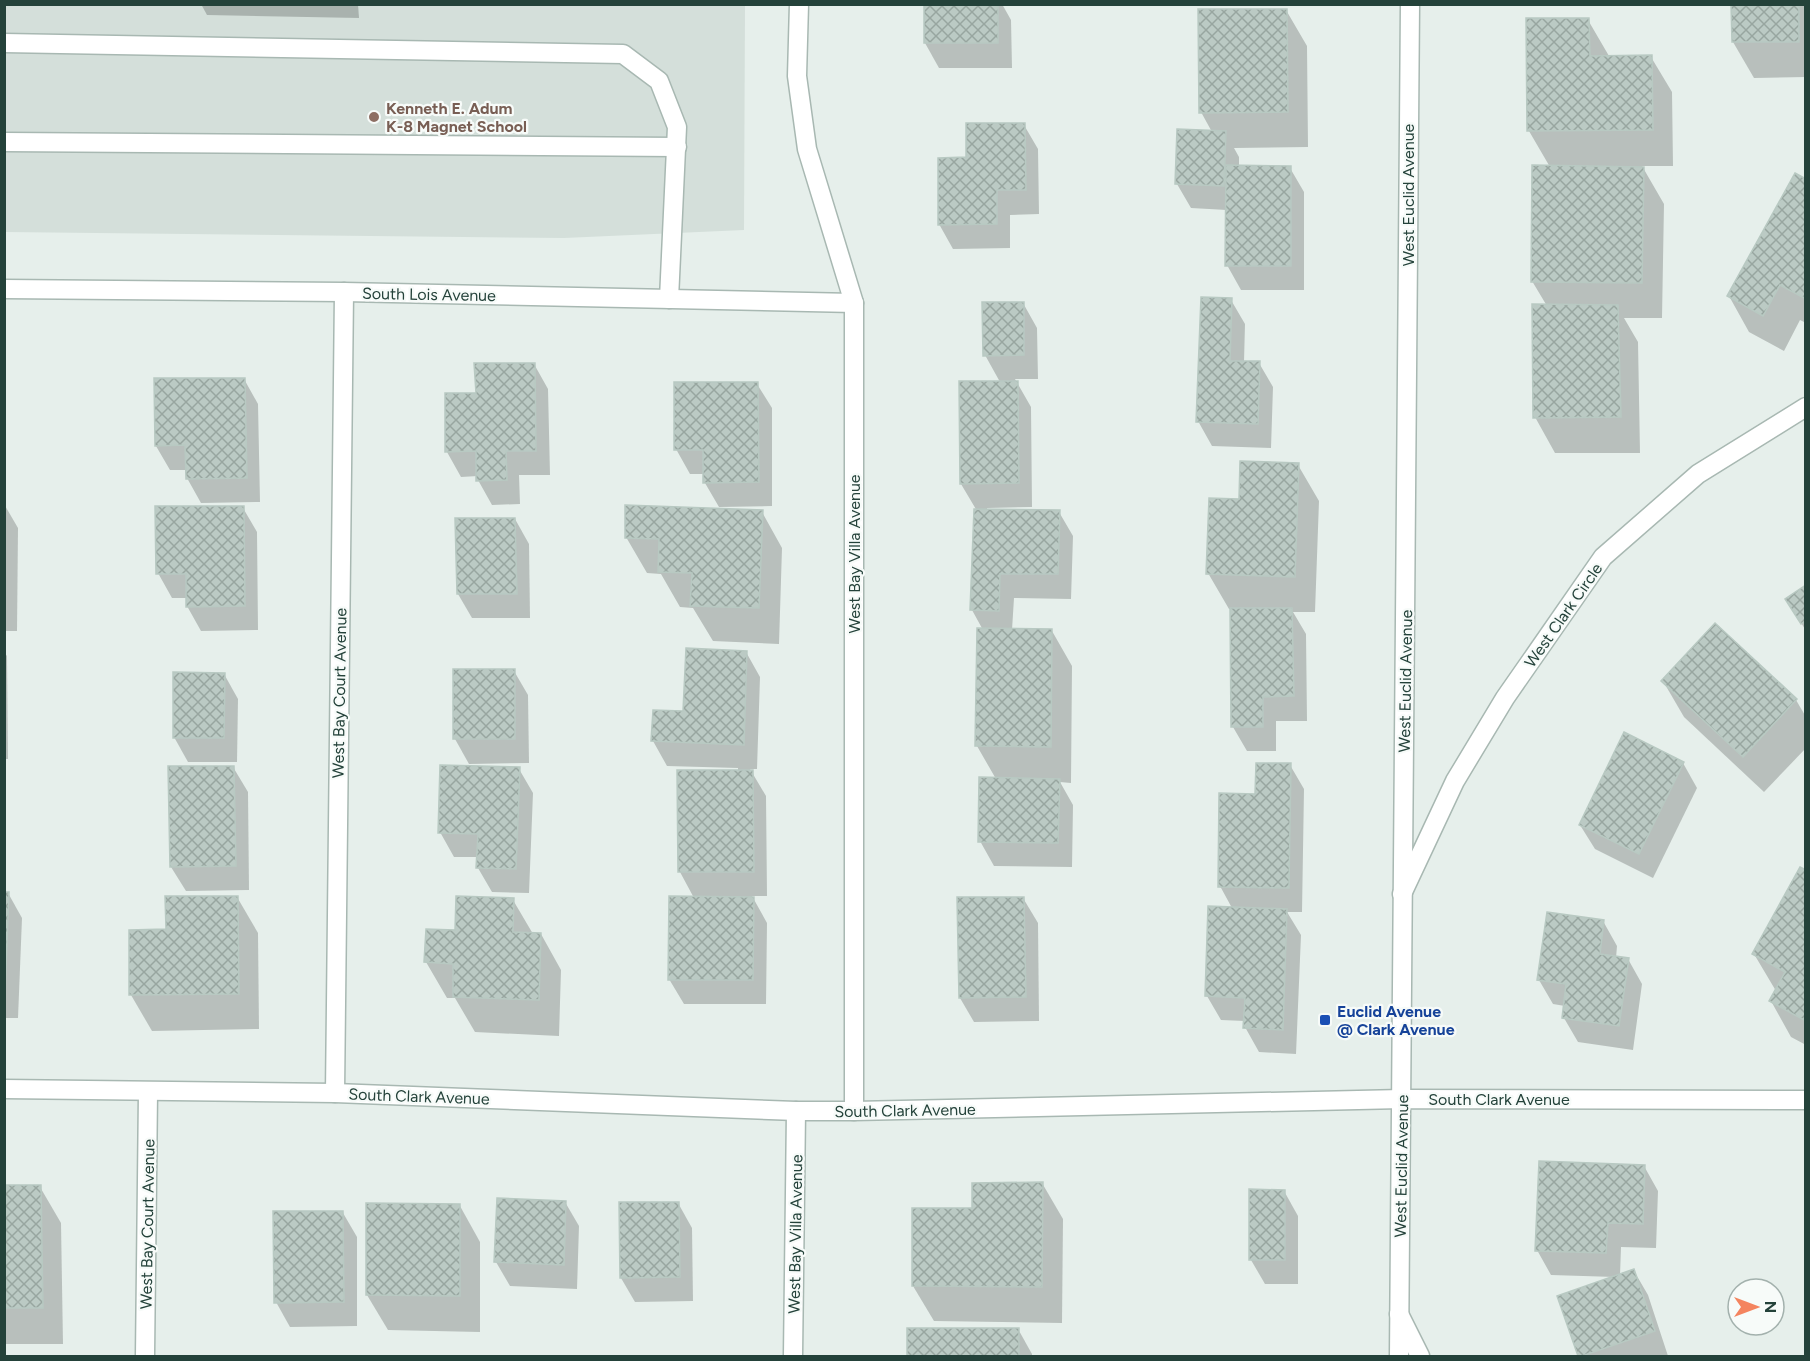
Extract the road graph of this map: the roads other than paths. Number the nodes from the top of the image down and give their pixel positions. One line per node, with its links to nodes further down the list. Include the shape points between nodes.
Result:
1 (799, 4): 9 (street, West Bay Villa Avenue, via 797,76 807,149)
2 (1410, 4): 11 (street, West Euclid Avenue)
3 (4, 43): 5 (street, via 623,54 658,81 677,127)
4 (4, 142): 5 (street)
5 (677, 147): 8 (street)
6 (4, 289): 7 (street, South Lois Avenue)
7 (344, 292): 8 (street, South Lois Avenue); 14 (street, West Bay Court Avenue)
8 (669, 299): 9 (street, South Lois Avenue)
9 (854, 303): 18 (street, West Bay Villa Avenue)
10 (1806, 407): 11 (street, West Clark Circle, via 1698,474 1603,557 1494,716 1455,781)
11 (1402, 894): 15 (street, West Euclid Avenue)
12 (4, 1089): 13 (street, South Clark Avenue)
13 (148, 1092): 14 (street, South Clark Avenue); 20 (street, West Bay Court Avenue)
14 (335, 1093): 17 (street, South Clark Avenue)
15 (1402, 1099): 16 (street, South Clark Avenue); 18 (street, South Clark Avenue); 19 (street, West Euclid Avenue)
16 (1806, 1100)
17 (796, 1111): 18 (street, South Clark Avenue); 21 (street, West Bay Villa Avenue)
18 (854, 1111)
19 (1400, 1314): 22 (street, West Euclid Avenue); 23 (street)
20 (146, 1356)
21 (793, 1356)
22 (1399, 1356)
23 (1420, 1356)

